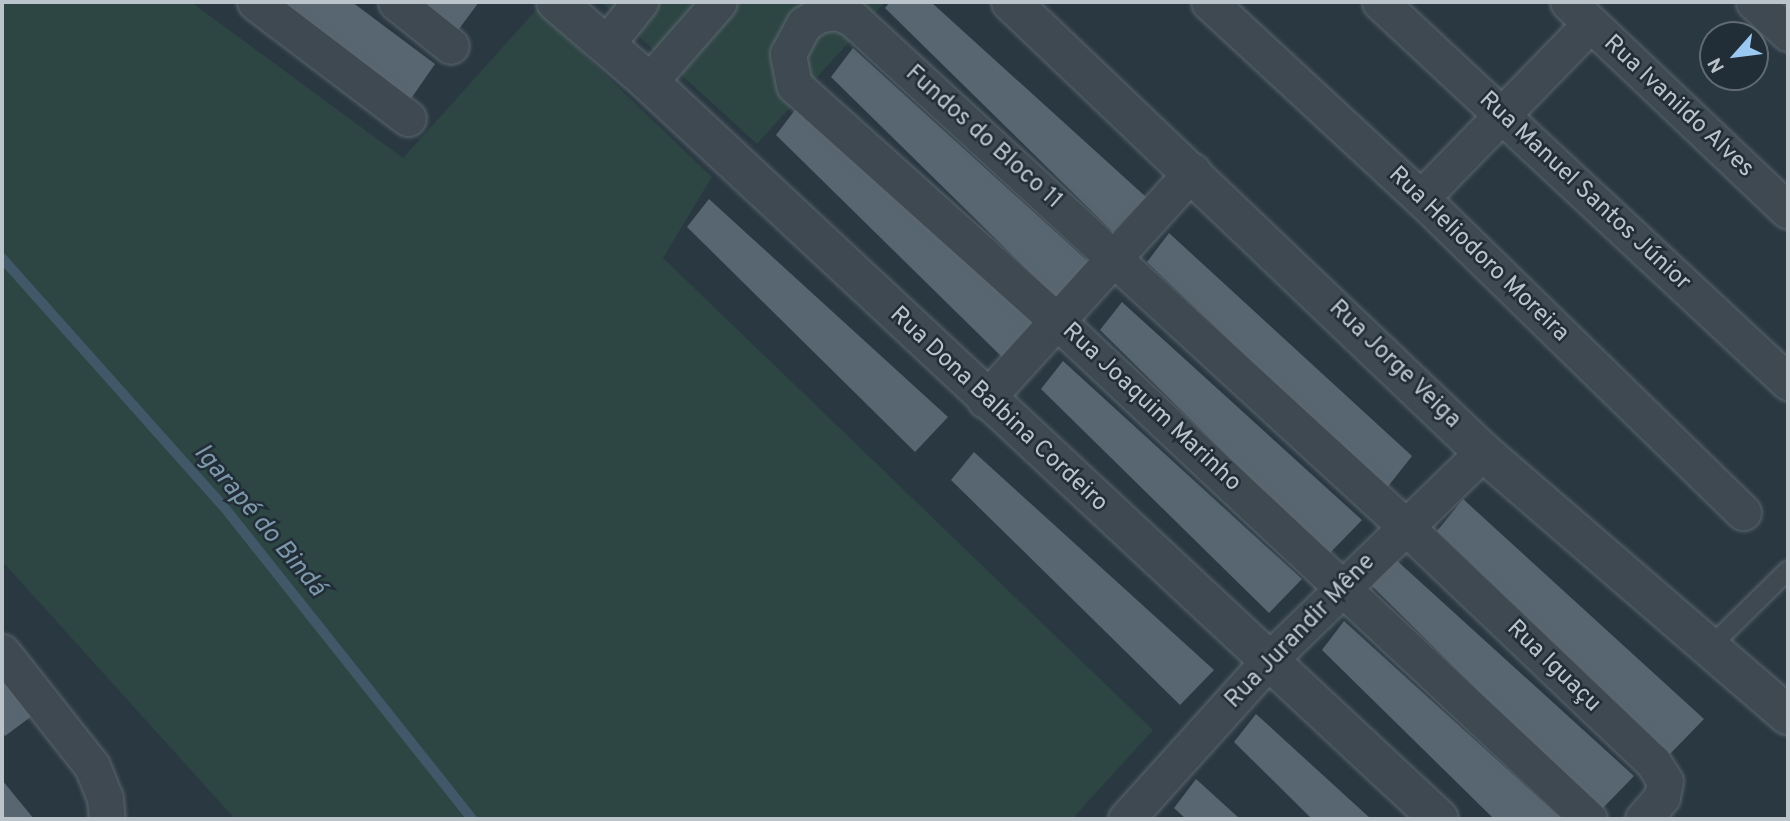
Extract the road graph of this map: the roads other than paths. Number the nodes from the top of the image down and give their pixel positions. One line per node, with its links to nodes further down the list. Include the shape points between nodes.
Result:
1 (256, 2): 17 (street)
2 (396, 2): 14 (street)
3 (556, 2): 13 (street, Rua Dona Balbina Cordeiro)
4 (640, 2): 13 (street)
5 (719, 2): 15 (street)
6 (1011, 2): 18 (street, Rua Jorge Veiga)
7 (1209, 2): 19 (street, Rua Heliodoro Moreira)
8 (1380, 2): 16 (street, Rua Manuel Santos Júnior)
9 (1754, 2): 12 (street)
10 (1579, 13): 16 (street); 20 (street, Rua Ivanildo Alves)
11 (853, 19): 21 (street, Fundos do Bloco 11); 22 (street, Rua Joaquim Marinho, via 838,12 820,14 804,24 788,54 794,85)
12 (1788, 33)
13 (607, 43): 15 (street, Rua Dona Balbina Cordeiro)
14 (451, 46)
15 (649, 82): 24 (street, Rua Dona Balbina Cordeiro)
16 (1500, 116): 19 (street); 23 (street, Rua Manuel Santos Júnior)
17 (408, 118)
18 (1193, 171): 21 (street); 25 (street, Rua Jorge Veiga)
19 (1421, 198): 26 (street, Rua Heliodoro Moreira)
20 (1788, 211)
21 (1114, 257): 22 (street); 27 (street, Fundos do Bloco 11)
22 (1058, 321): 24 (street); 29 (street, Rua Joaquim Marinho)
23 (1788, 382)
24 (985, 400): 32 (street, Rua Dona Balbina Cordeiro)
25 (1483, 452): 27 (street, Rua Jurandir Mêne); 30 (street, Rua Jorge Veiga)
26 (1743, 512)
27 (1405, 526): 29 (street, Rua Jurandir Mêne); 38 (street, Rua Iguaçu, via 1653,762 1665,781 1662,796)
28 (1788, 570): 30 (lane)
29 (1343, 587): 32 (street, Rua Jurandir Mêne); 37 (street, Rua Joaquim Marinho)
30 (1708, 649): 33 (street, Rua Jorge Veiga)
31 (2, 652): 35 (street, via 92,766 105,799)
32 (1269, 660): 34 (street, Rua Jurandir Mêne); 36 (street, Rua Dona Balbina Cordeiro)
33 (1788, 715)
34 (1142, 814)
35 (107, 819)
36 (1439, 819)
37 (1589, 819)
38 (1643, 819)

